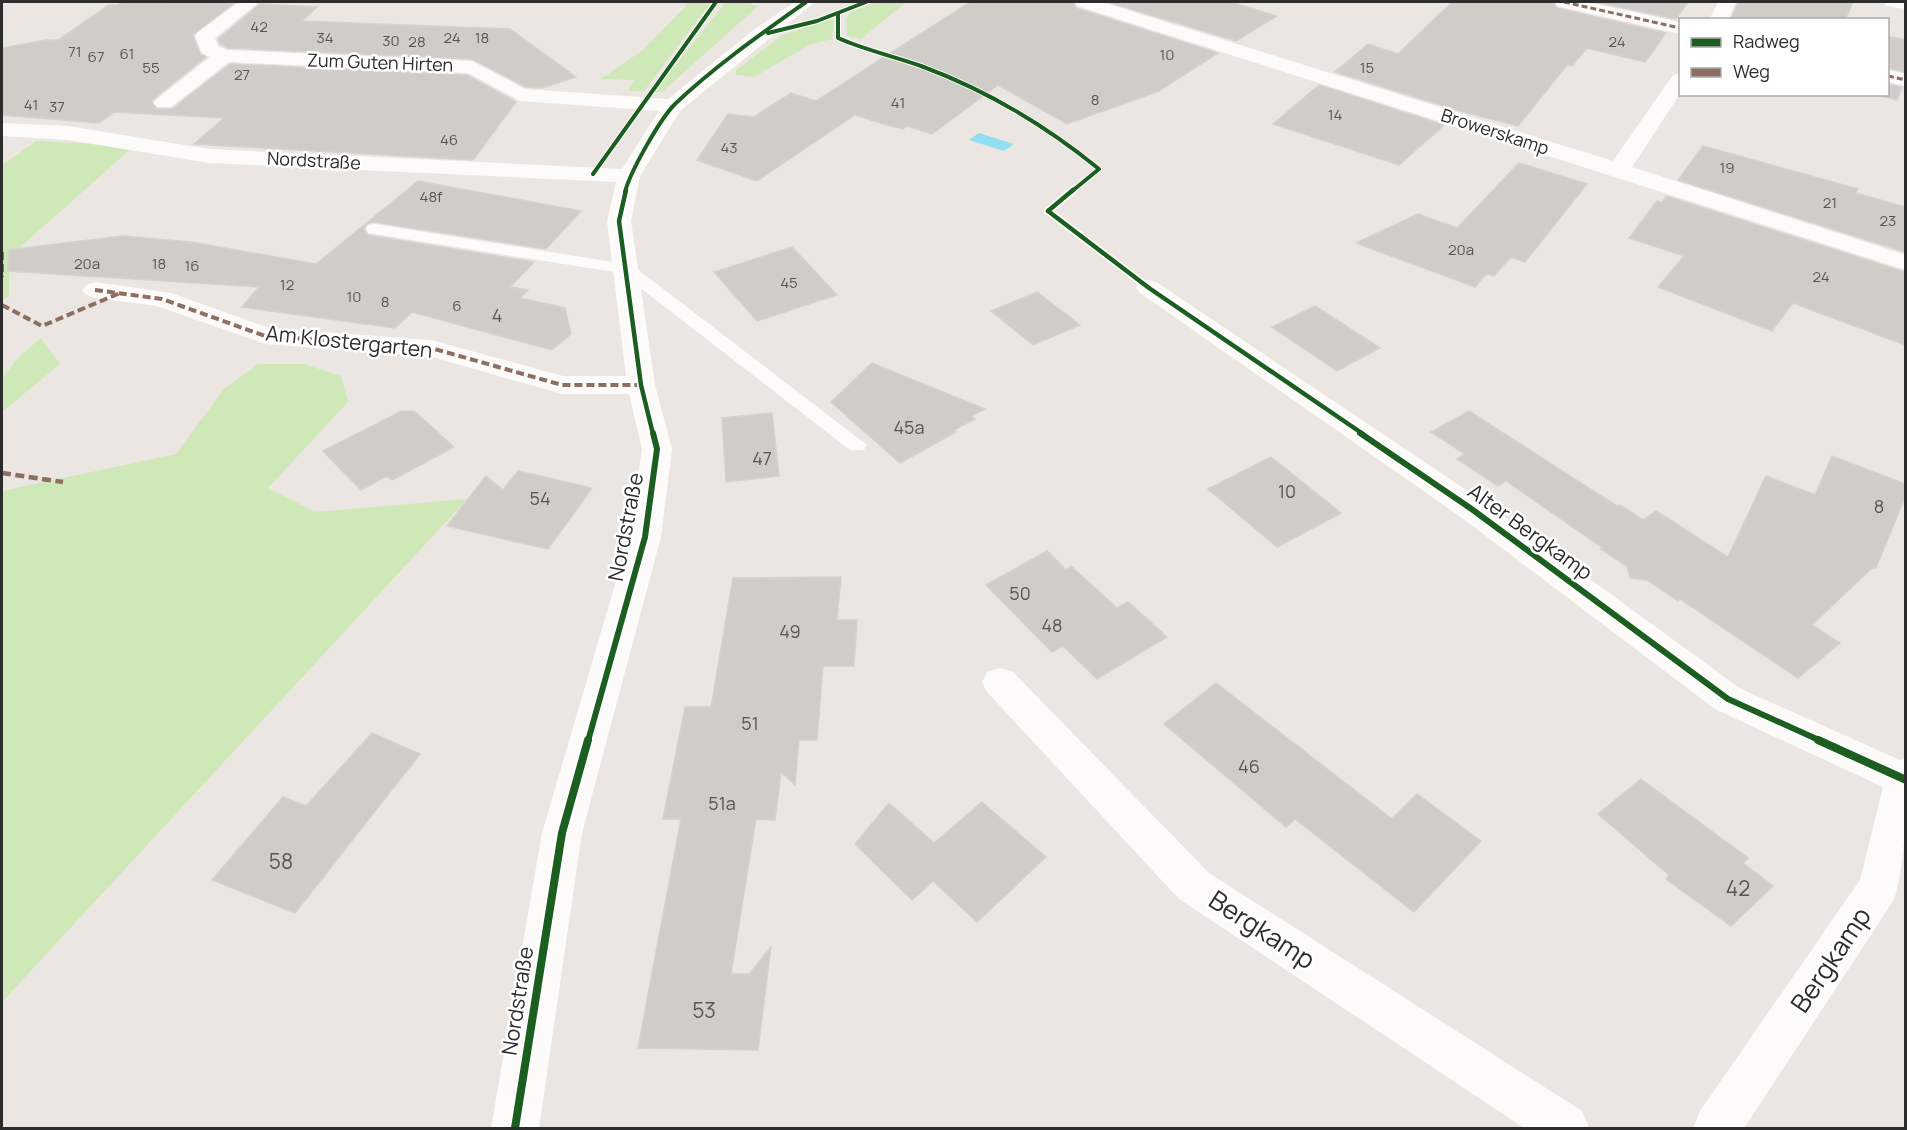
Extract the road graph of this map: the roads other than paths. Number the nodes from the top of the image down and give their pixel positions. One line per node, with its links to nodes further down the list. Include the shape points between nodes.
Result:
1 (250, 2): 10 (street, via 205,36 209,49)
2 (806, 2): 15 (street, Nordstraße)
3 (1084, 2): 17 (street, Browerskamp)
4 (1564, 2): 9 (street)
5 (1727, 2): 8 (street)
6 (1893, 2): 7 (street)
7 (1905, 4)
8 (1719, 18)
9 (1679, 28)
10 (224, 56): 14 (street); 15 (street, Zum Guten Hirten, via 472,67 520,95)
11 (1889, 76): 13 (street)
12 (1679, 80): 17 (street)
13 (1905, 80)
14 (164, 103)
15 (673, 106): 18 (street, Nordstraße)
16 (2, 129): 18 (street, Nordstraße, via 68,134 209,156)
17 (1618, 171): 20 (street, Browerskamp)
18 (629, 176): 21 (street, Nordstraße, via 619,221)
19 (374, 229): 21 (lane)
20 (1905, 263)
21 (626, 269): 24 (street, Nordstraße); 25 (lane)
22 (1149, 288): 27 (street, Alter Bergkamp, via 1473,510 1728,699)
23 (95, 290): 24 (street, Am Klostergarten, via 162,299 265,336 431,348 562,385)
24 (641, 385): 28 (street, Nordstraße, via 657,449 645,537 562,832)
25 (857, 445)
26 (1000, 682): 29 (street, Bergkamp, via 1194,886)
27 (1905, 777): 30 (street, Bergkamp, via 1879,887)
28 (515, 1128)
29 (1565, 1128)
30 (1717, 1128)

